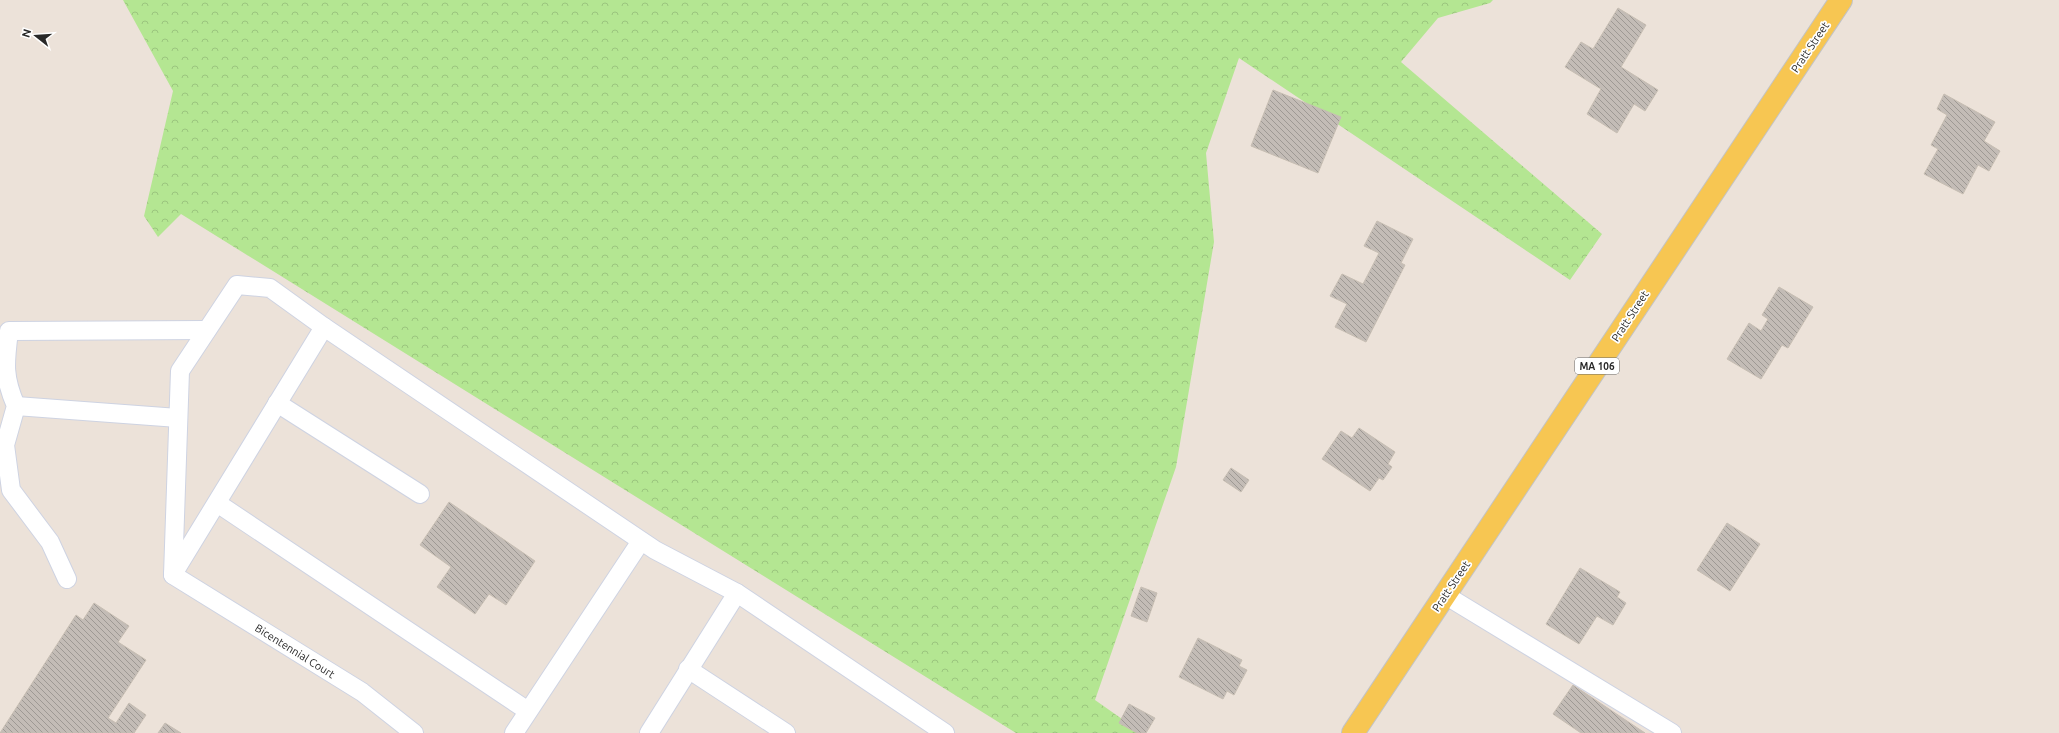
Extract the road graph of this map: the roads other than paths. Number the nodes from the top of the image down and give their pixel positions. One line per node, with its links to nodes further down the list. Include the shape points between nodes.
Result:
1 (1841, 0): 13 (main road, Pratt Street / MA 106)
2 (324, 327): 3 (lane, via 270,288 237,285); 4 (lane); 9 (lane)
3 (207, 330): 5 (lane, via 9,331 5,366 8,387); 6 (lane, via 180,371)
4 (277, 403): 7 (lane); 8 (lane)
5 (16, 406): 6 (lane); 11 (lane, via 5,445 11,490 50,542)
6 (178, 418): 10 (lane)
7 (420, 494)
8 (217, 503): 10 (lane); 15 (lane)
9 (641, 541): 12 (lane); 15 (lane)
10 (173, 575): 16 (lane, Bicentennial Court, via 362,692)
11 (67, 579)
12 (737, 593): 14 (lane); 20 (lane)
13 (1445, 595): 21 (main road, Pratt Street / MA 106); 22 (lane)
14 (688, 669): 18 (lane); 19 (lane)
15 (528, 711): 17 (lane)
16 (414, 733)
17 (514, 733)
18 (649, 733)
19 (786, 733)
20 (945, 733)
21 (1353, 733)
22 (1672, 733)

